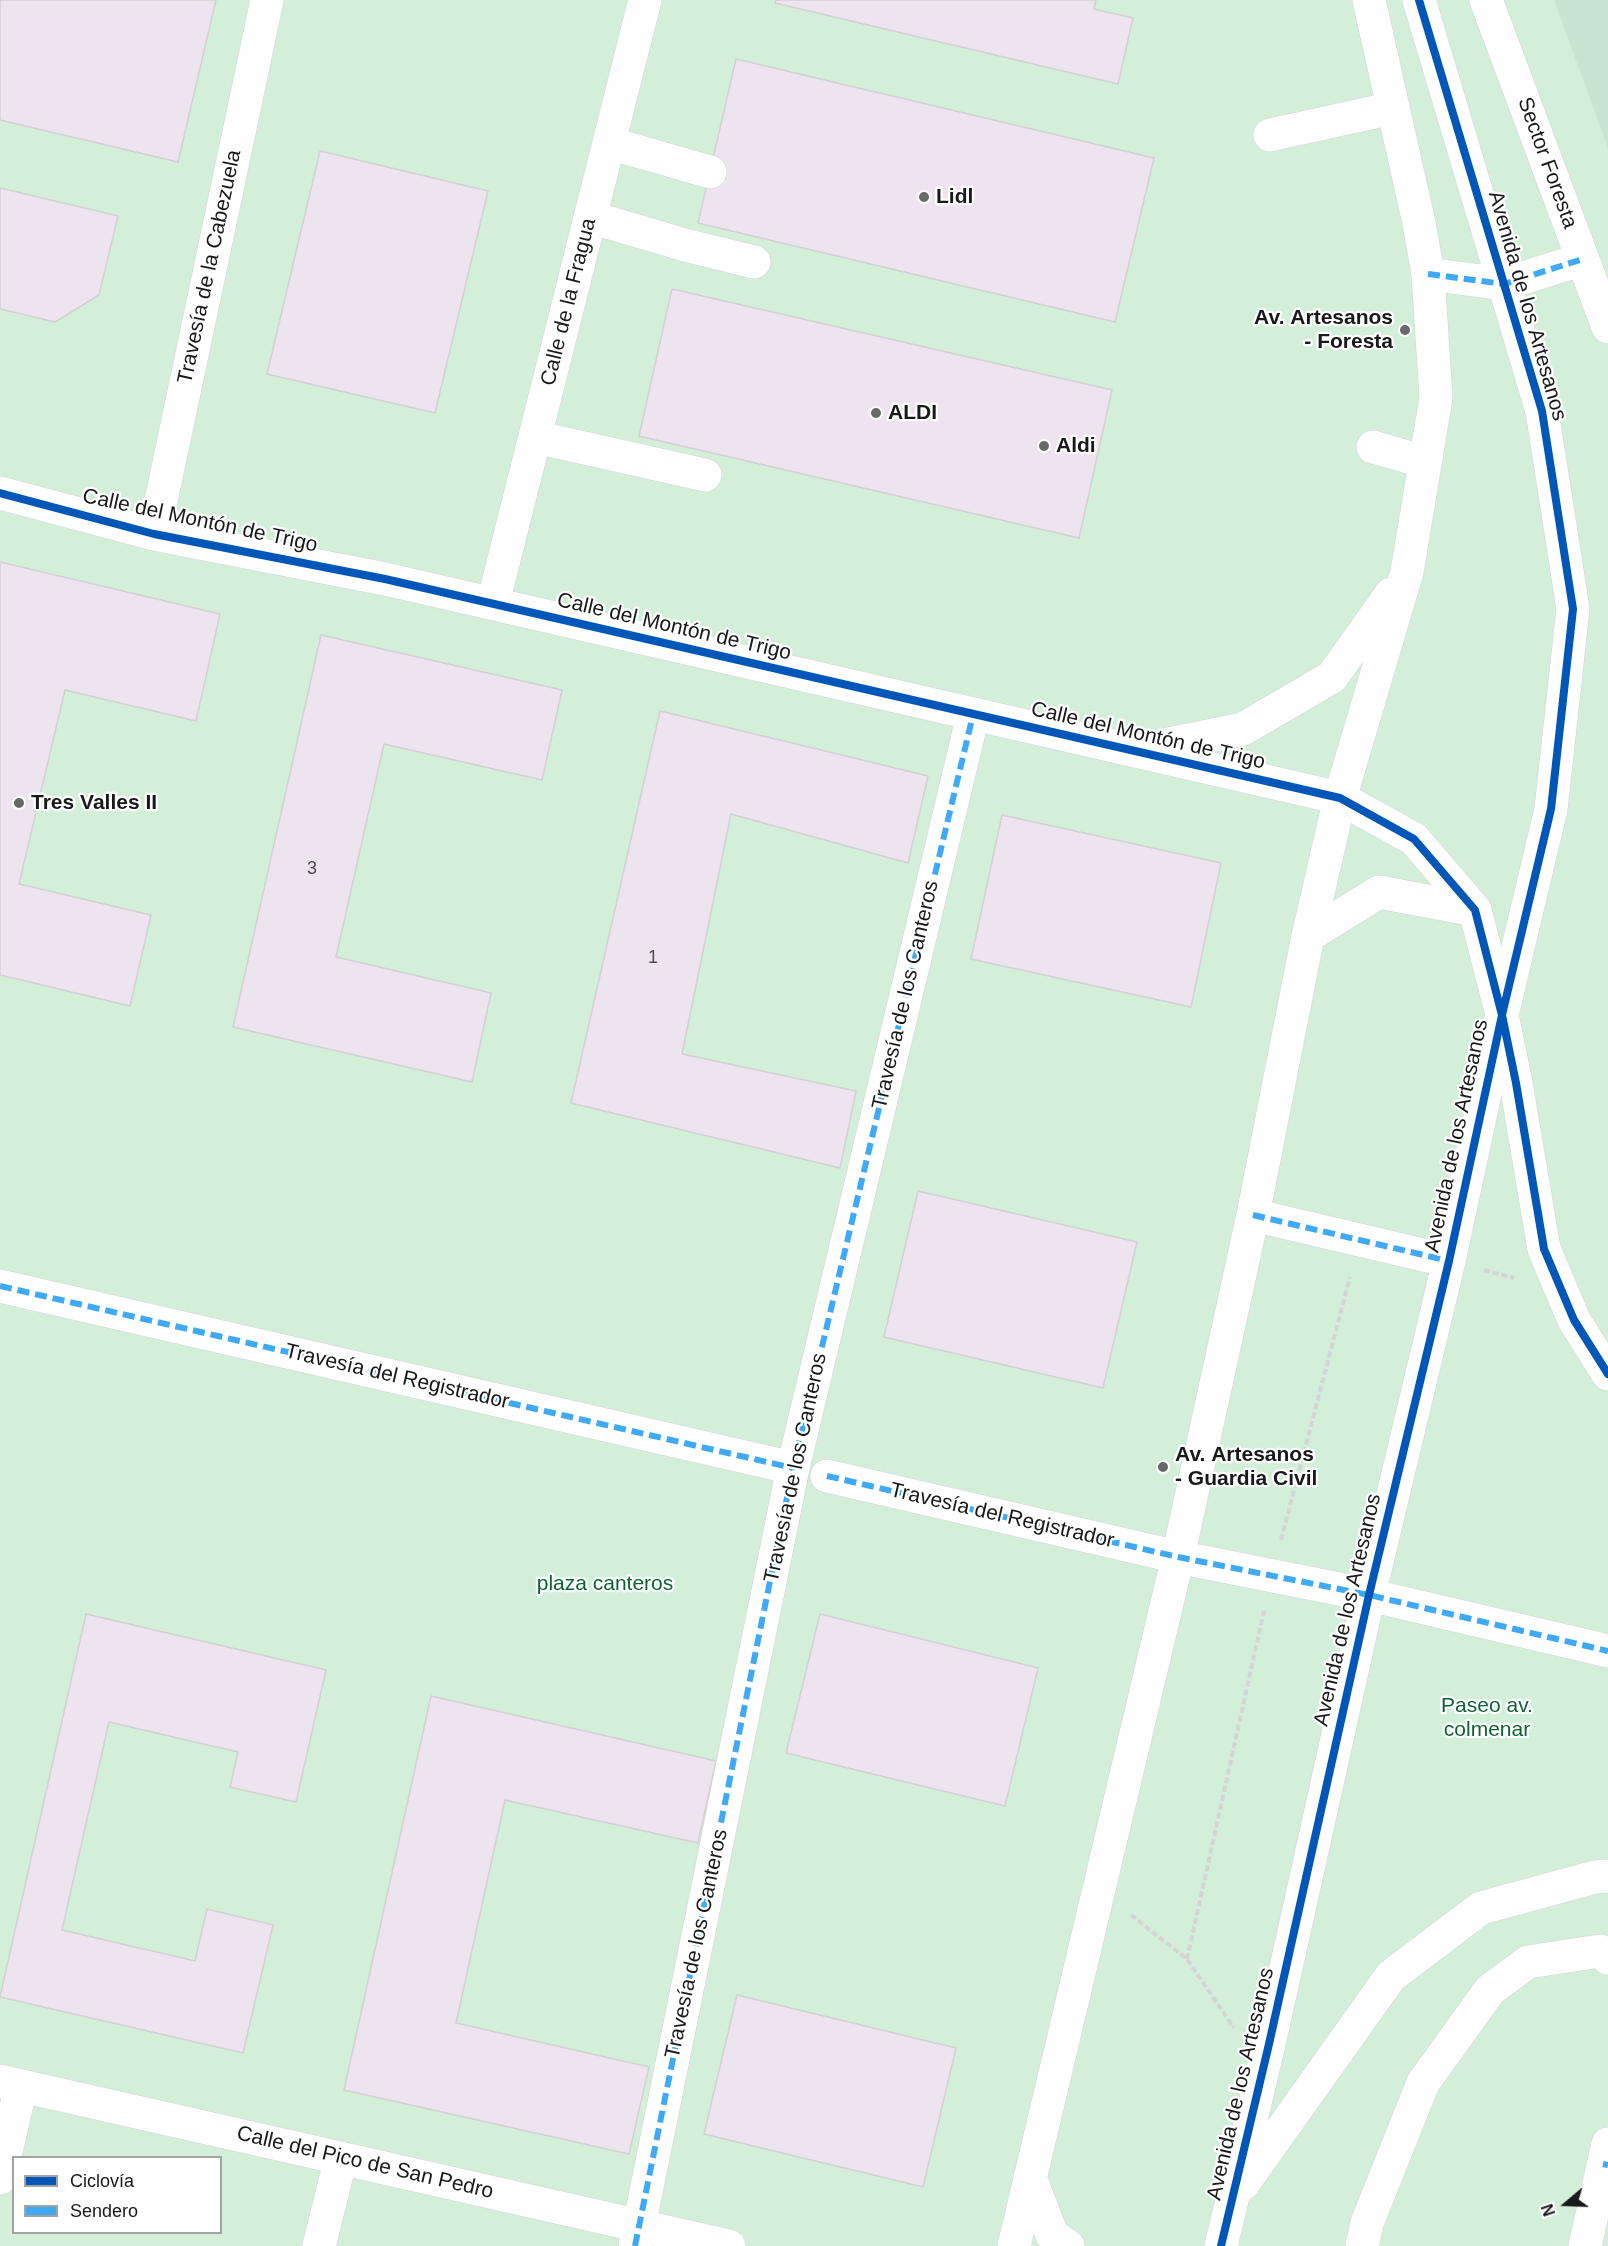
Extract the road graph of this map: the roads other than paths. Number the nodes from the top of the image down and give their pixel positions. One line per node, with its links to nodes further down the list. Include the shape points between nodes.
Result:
1 (267, 0): 21 (street, Travesía de la Cabezuela)
2 (645, 0): 8 (street, Calle de la Fragua)
3 (1369, 0): 6 (street)
4 (1419, 0): 14 (street, Avenida de los Artesanos)
5 (1486, 0): 11 (street, Sector Foresta)
6 (1393, 108): 7 (street); 13 (street)
7 (1270, 135)
8 (609, 143): 9 (street); 10 (street, Calle de la Fragua)
9 (710, 172)
10 (590, 217): 12 (street); 16 (street, Calle de la Fragua)
11 (1583, 259): 14 (street); 15 (street, Sector Foresta)
12 (754, 262)
13 (1428, 274): 14 (street); 18 (street, via 1436,398)
14 (1504, 284): 29 (street, Avenida de los Artesanos, via 1542,411 1573,609 1551,809)
15 (1608, 327)
16 (535, 437): 19 (street); 23 (street, Calle de la Fragua)
17 (1373, 447): 18 (street)
18 (1425, 462): 22 (street)
19 (705, 475)
20 (0, 494): 21 (street, Calle del Montón de Trigo)
21 (154, 534): 23 (street, Calle del Montón de Trigo)
22 (1407, 572): 25 (street, via 1332,677 1243,729); 26 (street)
23 (492, 603): 24 (street, Calle del Montón de Trigo)
24 (973, 715): 25 (street, Calle del Montón de Trigo); 34 (street, Travesía de los Canteros)
25 (1134, 751): 26 (street, Calle del Montón de Trigo)
26 (1340, 798): 27 (street, Calle del Montón de Trigo, via 1414,839); 28 (street)
27 (1474, 910): 28 (street, via 1379,892); 29 (street)
28 (1308, 936): 30 (street)
29 (1502, 1015): 31 (street, Avenida de los Artesanos); 33 (street, via 1544,1249 1574,1320)
30 (1253, 1215): 31 (street); 36 (street)
31 (1449, 1261): 37 (street, Avenida de los Artesanos)
32 (0, 1286): 34 (street, Travesía del Registrador)
33 (1608, 1374)
34 (793, 1468): 47 (street, Travesía de los Canteros)
35 (827, 1476): 36 (street, Travesía del Registrador)
36 (1178, 1557): 37 (street, Travesía del Registrador); 44 (street)
37 (1369, 1595): 38 (street, Travesía del Registrador); 46 (street, Avenida de los Artesanos)
38 (1608, 1651)
39 (1608, 1876): 46 (street, via 1481,1908 1391,1976)
40 (1608, 1958): 54 (street, via 1600,1951 1528,1962 1490,1990 1423,2083 1367,2223)
41 (10, 2084): 42 (street, Calle del Pico de San Pedro); 45 (street)
42 (341, 2158): 47 (street, Calle del Pico de San Pedro); 48 (street)
43 (1606, 2158): 55 (street)
44 (1029, 2177): 50 (street); 51 (street, via 1052,2235)
45 (0, 2178)
46 (1234, 2196): 52 (street); 53 (street, Avenida de los Artesanos)
47 (637, 2235): 49 (street, Calle del Pico de San Pedro)
48 (318, 2246)
49 (729, 2246)
50 (1014, 2246)
51 (1068, 2246)
52 (1203, 2246)
53 (1221, 2246)
54 (1362, 2246)
55 (1585, 2246)

